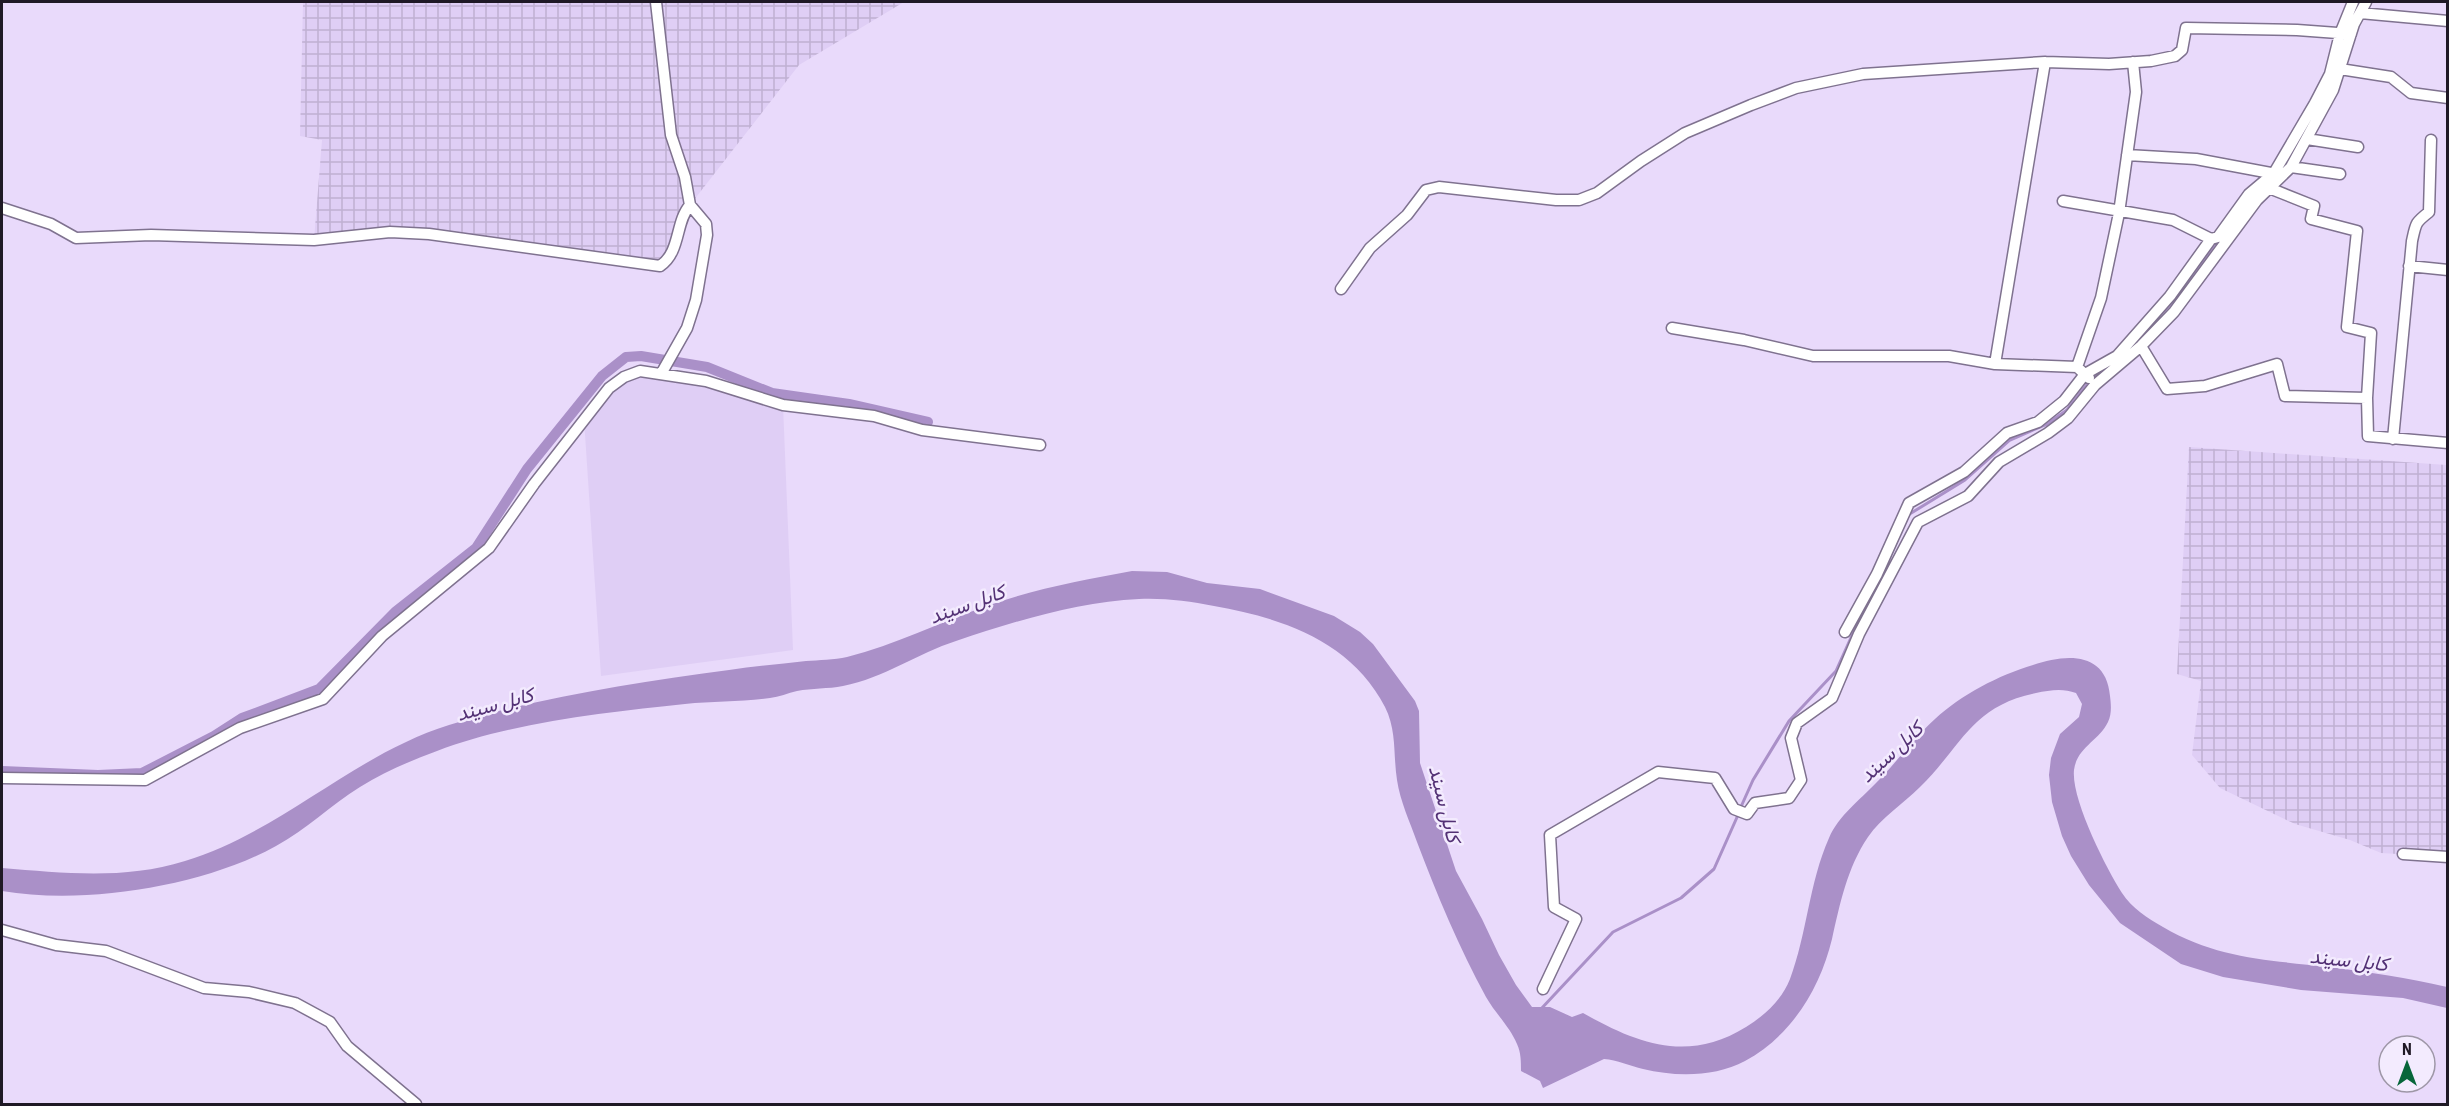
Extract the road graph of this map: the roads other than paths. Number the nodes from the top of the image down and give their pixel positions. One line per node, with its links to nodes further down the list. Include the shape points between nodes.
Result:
1 (656, 2): 20 (street, via 671,135)
2 (2353, 2): 6 (street)
3 (2366, 2): 4 (street)
4 (2360, 13): 5 (street); 6 (street)
5 (2448, 21)
6 (2346, 34): 8 (street, via 2186,28 2182,50 2175,56); 9 (street); 11 (street)
7 (2045, 62): 8 (street); 26 (street, via 1863,74 1796,88 1686,133 1597,193 1579,200 1439,187 1426,190 1407,215 1370,248); 29 (street)
8 (2133, 62): 14 (street, via 2136,92)
9 (2340, 69): 10 (street, via 2391,77 2411,93); 11 (street, via 2333,90)
10 (2448, 98)
11 (2304, 137): 13 (street); 15 (street)
12 (2431, 140): 24 (street, via 2429,212 2416,223)
13 (2358, 147)
14 (2127, 155): 16 (street, via 2196,159); 22 (street)
15 (2291, 159): 16 (street); 17 (street)
16 (2278, 174): 18 (street); 23 (street, via 2249,194 2218,237)
17 (2340, 174)
18 (2269, 188): 28 (street, via 2236,226 2174,312); 33 (street, via 2314,206 2311,219 2357,230 2348,328 2371,332)
19 (2063, 201): 22 (street)
20 (690, 206): 21 (street, via 685,211 678,240 660,266 390,232 314,240 151,235 76,238 51,224); 31 (street, via 706,224 707,235 696,300 687,328)
21 (2, 208)
22 (2120, 209): 23 (street, via 2173,220); 30 (street)
23 (2211, 239): 30 (street, via 2170,296 2117,356)
24 (2409, 266): 25 (street); 34 (street)
25 (2448, 270)
26 (1341, 289)
27 (1672, 328): 29 (street, via 1813,356 1949,356)
28 (2141, 346): 32 (street); 33 (street, via 2167,389 2205,386 2277,364 2285,396)
29 (1995, 364): 30 (street)
30 (2081, 370): 32 (street); 37 (street, via 2064,401 2038,422 2007,433 1964,472 1909,502 1877,574)
31 (661, 374): 36 (street, via 706,381 783,405 874,416 922,430); 38 (street, via 640,371 609,388 489,548 382,636 323,699 240,728 145,780)
32 (2096, 385): 42 (street, via 2068,418 1999,462 1968,496 1918,522 1859,634 1833,698 1797,723 1791,738 1801,780 1789,798 1755,803 1747,814 1734,809 1715,778 1658,772 1550,835 1554,907 1576,919)
33 (2367, 398): 34 (street, via 2368,436)
34 (2393, 439): 35 (street)
35 (2448, 442)
36 (1040, 446)
37 (1845, 632)
38 (2, 778)
39 (2403, 854): 40 (street)
40 (2448, 857)
41 (2, 930): 43 (street, via 56,945 106,951 204,988 249,992 295,1003 330,1022 347,1046)
42 (1543, 989)
43 (416, 1104)

